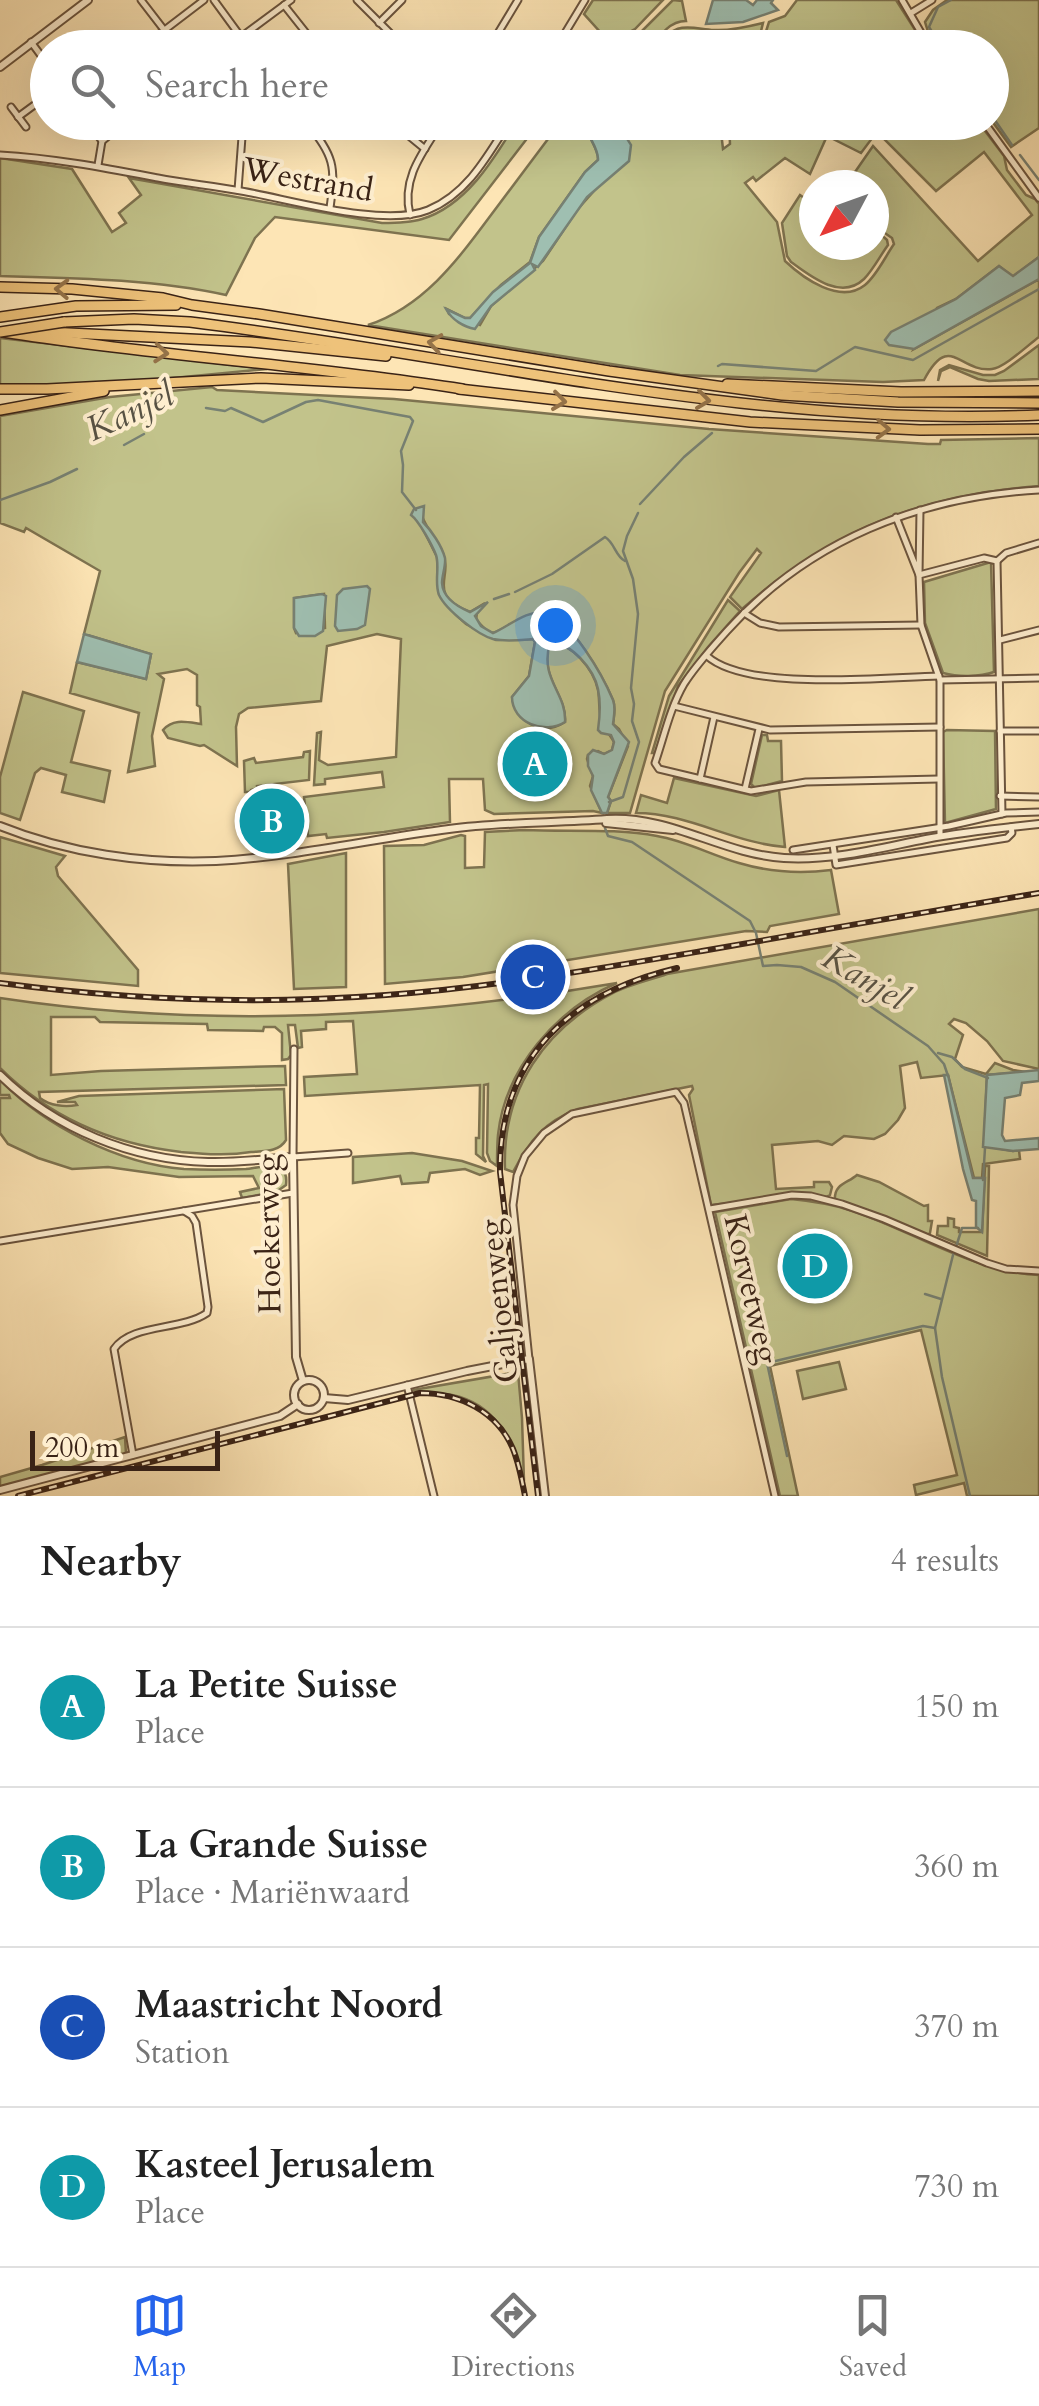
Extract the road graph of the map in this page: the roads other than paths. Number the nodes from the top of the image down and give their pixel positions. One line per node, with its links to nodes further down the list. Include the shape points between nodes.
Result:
1 (88, 0): 16 (street)
2 (141, 0): 17 (street)
3 (204, 0): 17 (street)
4 (214, 0): 18 (street)
5 (271, 0): 13 (street)
6 (291, 0): 13 (street)
7 (356, 0): 15 (street)
8 (402, 0): 15 (street)
9 (518, 0): 22 (street)
10 (585, 0): 23 (street)
11 (902, 0): 14 (street)
12 (932, 0): 14 (street)
13 (281, 8): 19 (street); 20 (street)
14 (910, 13): 24 (street)
15 (379, 23): 21 (street)
16 (47, 30)
17 (165, 30)
18 (236, 30)
19 (251, 30)
20 (301, 30)
21 (386, 30)
22 (500, 30)
23 (567, 30)
24 (920, 30)
25 (30, 43): 26 (street)
26 (0, 67)
27 (11, 107): 29 (street)
28 (30, 108): 29 (street)
29 (18, 117): 30 (street)
30 (26, 127)
31 (242, 140): 41 (street)
32 (320, 140): 43 (street, via 332,162)
33 (414, 140): 38 (street)
34 (431, 140): 38 (street)
35 (498, 140): 44 (street, Westrand, via 464,185)
36 (997, 140): 42 (street)
37 (102, 141): 40 (street)
38 (425, 149): 44 (street, via 408,183)
39 (0, 155): 40 (street, Westrand)
40 (98, 166): 41 (street, Westrand)
41 (238, 190): 43 (street, Westrand)
42 (1039, 198)
43 (330, 208): 44 (street, Westrand)
44 (410, 215)
45 (0, 287): 46 (highway, one-way to 45, via 113,292)
46 (192, 306): 47 (highway, via 76,306); 51 (highway, one-way to 46)
47 (0, 317)
48 (0, 331): 49 (highway); 49 (highway, bridge, via 117,319 190,322); 52 (highway, one-way to 52)
49 (434, 358): 57 (highway, one-way to 57, via 724,402 880,414)
50 (146, 384): 52 (highway, via 278,378); 53 (highway); 56 (highway)
51 (704, 384): 54 (highway); 55 (highway, via 833,400)
52 (462, 389): 58 (highway, one-way to 58, via 750,422)
53 (0, 390)
54 (1039, 391)
55 (1039, 403)
56 (0, 410)
57 (1039, 415)
58 (1039, 429)
59 (1039, 490): 60 (street, via 981,494)
60 (920, 510): 61 (street); 64 (street)
61 (896, 517): 64 (street); 65 (street, via 827,550)
62 (1039, 544): 63 (street)
63 (997, 561): 64 (street, via 984,558); 68 (street)
64 (919, 574): 66 (street)
65 (744, 612): 66 (street, via 775,627); 69 (street)
66 (921, 625): 71 (street)
67 (1039, 630): 68 (street)
68 (1000, 640): 70 (street)
69 (706, 655): 71 (street, via 774,679); 73 (street)
70 (1000, 677): 71 (street); 72 (street); 77 (street)
71 (939, 678): 75 (street)
72 (1039, 678)
73 (674, 706): 74 (street); 80 (street, via 656,766)
74 (714, 718): 76 (street); 80 (street)
75 (940, 727): 76 (street); 79 (street)
76 (759, 729): 81 (street)
77 (1000, 731): 78 (street); 82 (street)
78 (1039, 731)
79 (939, 779): 81 (street); 88 (street)
80 (700, 780): 81 (street)
81 (744, 790)
82 (1000, 796): 83 (street); 85 (street)
83 (1039, 797)
84 (1039, 812): 85 (street)
85 (1002, 814): 88 (street)
86 (1039, 824): 89 (street)
87 (0, 826): 93 (street, via 96,852 199,861 484,825 632,819 767,856)
88 (939, 827): 90 (street); 91 (street)
89 (1011, 827): 90 (street); 93 (street, via 1007,838 836,865)
90 (940, 836): 93 (street)
91 (833, 845): 92 (street); 93 (street)
92 (793, 850)
93 (835, 856)
94 (294, 1050): 98 (street, Hoekerweg)
95 (0, 1075): 98 (street, via 51,1115 142,1154 208,1162)
96 (678, 1094): 100 (street, Korvetweg); 104 (street, Galjoenweg, via 572,1114 544,1132 525,1156 513,1206)
97 (348, 1154): 98 (street)
98 (293, 1157): 99 (street, Hoekerweg)
99 (294, 1193): 101 (street); 105 (street, Hoekerweg, via 296,1357)
100 (710, 1209): 103 (street, via 812,1196 884,1218 987,1263); 113 (street, Korvetweg)
101 (188, 1210): 102 (street); 109 (street, via 196,1223 207,1314 128,1336 114,1349)
102 (0, 1241)
103 (1039, 1272)
104 (529, 1359): 106 (street); 112 (street, Galjoenweg)
105 (303, 1381): 107 (street, via 320,1384); 108 (street, via 295,1392)
106 (406, 1385): 107 (street, via 348,1400); 111 (street)
107 (324, 1398): 108 (street, via 313,1409)
108 (298, 1404): 109 (street, via 280,1416)
109 (133, 1456): 110 (street)
110 (0, 1490)
111 (434, 1496)
112 (545, 1496)
113 (775, 1496)

